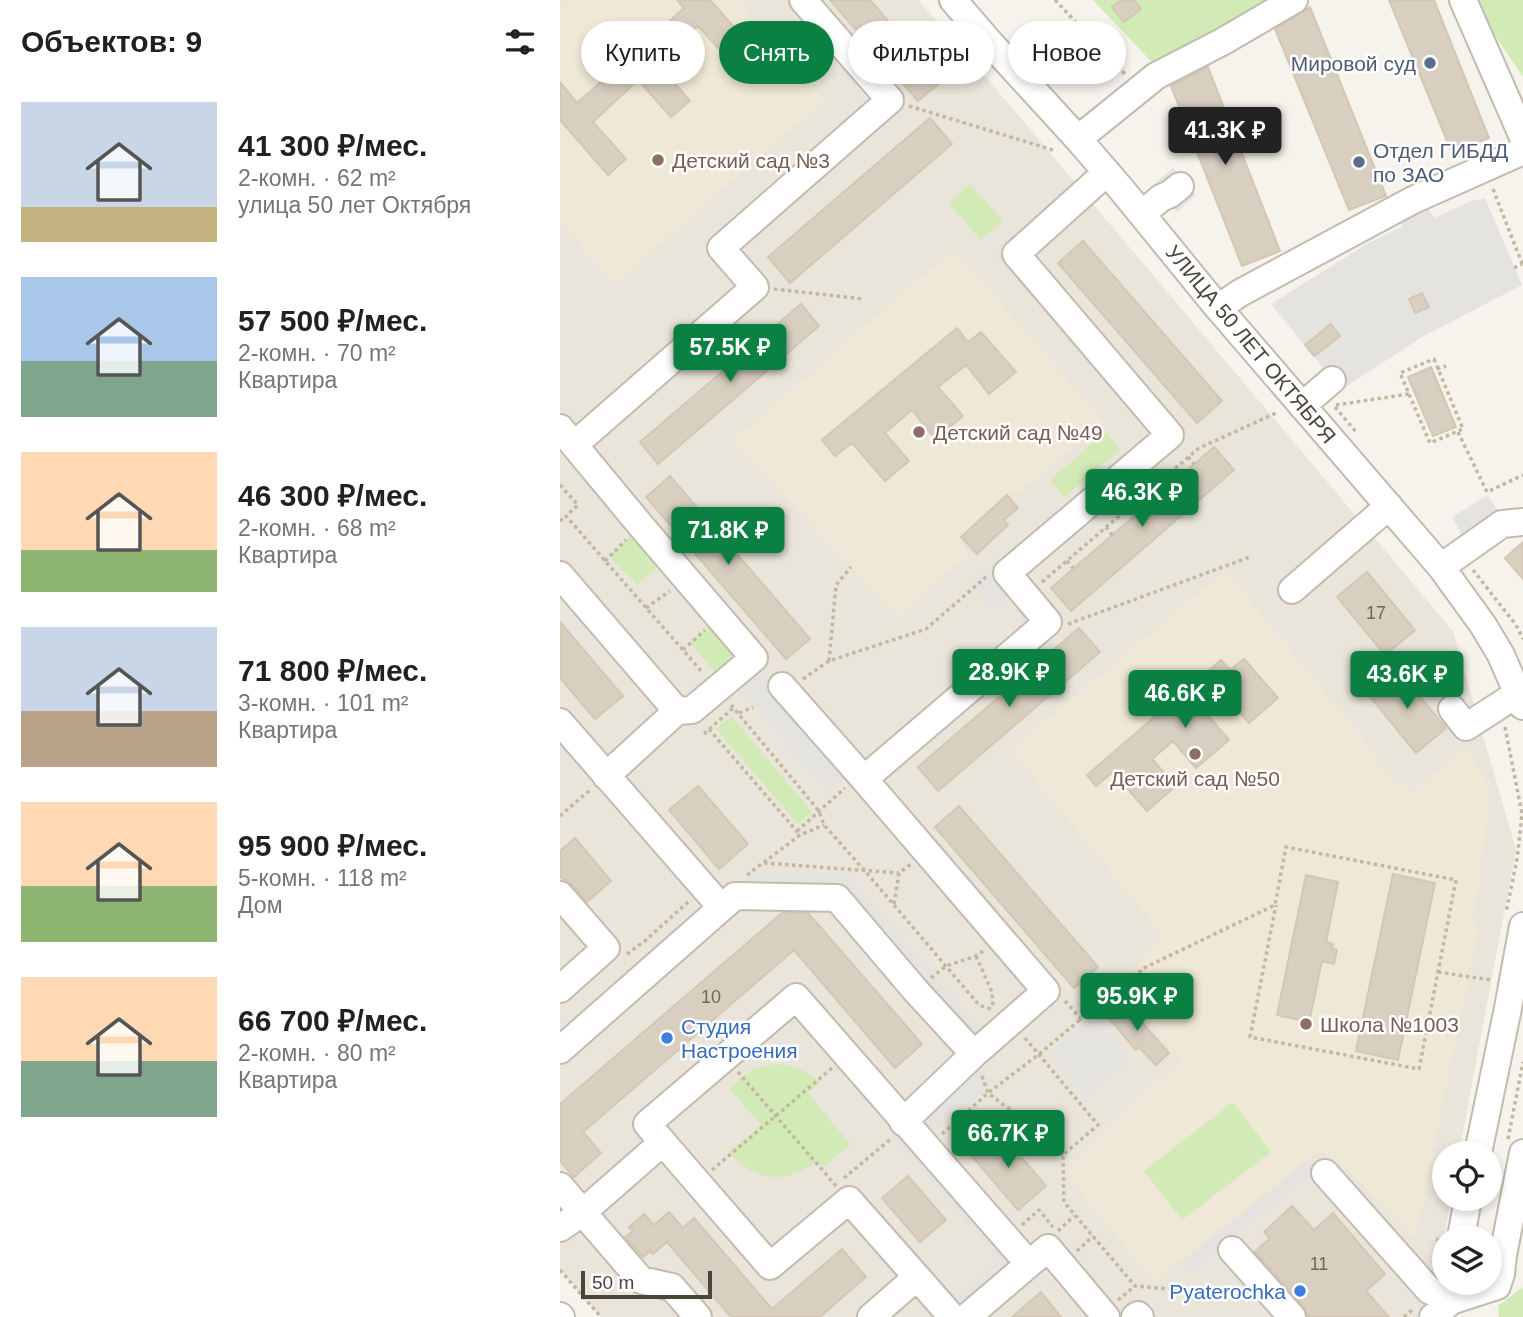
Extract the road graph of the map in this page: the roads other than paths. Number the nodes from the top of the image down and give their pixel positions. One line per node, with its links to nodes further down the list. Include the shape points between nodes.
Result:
1 (803, 0): 14 (street, via 890,100 721,248 755,286)
2 (953, 0): 6 (street, УЛИЦА 50 ЛЕТ ОКТЯБРЯ)
3 (1294, 0): 6 (street, via 1156,76)
4 (1463, 0): 5 (street)
5 (1523, 137)
6 (1078, 139): 8 (street, УЛИЦА 50 ЛЕТ ОКТЯБРЯ)
7 (1523, 151): 11 (street, via 1413,200 1366,235 1240,293)
8 (1106, 173): 10 (street, УЛИЦА 50 ЛЕТ ОКТЯБРЯ); 26 (street, via 1016,254 1170,435 1007,573 1048,622)
9 (1180, 186): 10 (street)
10 (1142, 214): 11 (street, УЛИЦА 50 ЛЕТ ОКТЯБРЯ)
11 (1218, 308): 13 (street, УЛИЦА 50 ЛЕТ ОКТЯБРЯ)
12 (1333, 393): 13 (street)
13 (1302, 405): 15 (street, УЛИЦА 50 ЛЕТ ОКТЯБРЯ)
14 (567, 437): 23 (street, via 754,657 725,699)
15 (1389, 506): 17 (street, УЛИЦА 50 ЛЕТ ОКТЯБРЯ); 19 (street)
16 (1523, 522): 17 (street, via 1502,524)
17 (1441, 567): 21 (street, УЛИЦА 50 ЛЕТ ОКТЯБРЯ, via 1501,655)
18 (560, 575): 23 (street)
19 (1292, 590)
20 (782, 686): 26 (street)
21 (1516, 698): 22 (street, via 1466,727)
22 (1452, 709)
23 (677, 712): 25 (street)
24 (560, 722): 25 (street)
25 (606, 776): 28 (street)
26 (864, 779): 33 (street, via 1046,991 1002,1015)
27 (560, 895): 31 (street, via 606,948)
28 (713, 897): 32 (street); 33 (street, via 836,898)
29 (1515, 920): 30 (street)
30 (1510, 976): 35 (street)
31 (560, 989)
32 (560, 1050)
33 (974, 1054): 34 (street)
34 (905, 1124): 36 (street, via 796,997 647,1124); 43 (street)
35 (1480, 1141)
36 (663, 1142): 40 (street); 45 (street, via 770,1266 849,1200)
37 (1515, 1148): 44 (street, via 1503,1255)
38 (1325, 1173): 46 (street, via 1429,1290)
39 (560, 1186): 40 (street)
40 (583, 1212): 41 (street); 48 (street, via 641,1280 672,1287)
41 (560, 1228)
42 (1232, 1250): 52 (street)
43 (1029, 1264): 47 (street, via 1048,1248); 51 (street)
44 (1512, 1274): 46 (street, via 1497,1286)
45 (917, 1277): 49 (street); 50 (street)
46 (1448, 1304)
47 (1124, 1314)
48 (698, 1317)
49 (871, 1317)
50 (952, 1317)
51 (967, 1317)
52 (1293, 1317)

